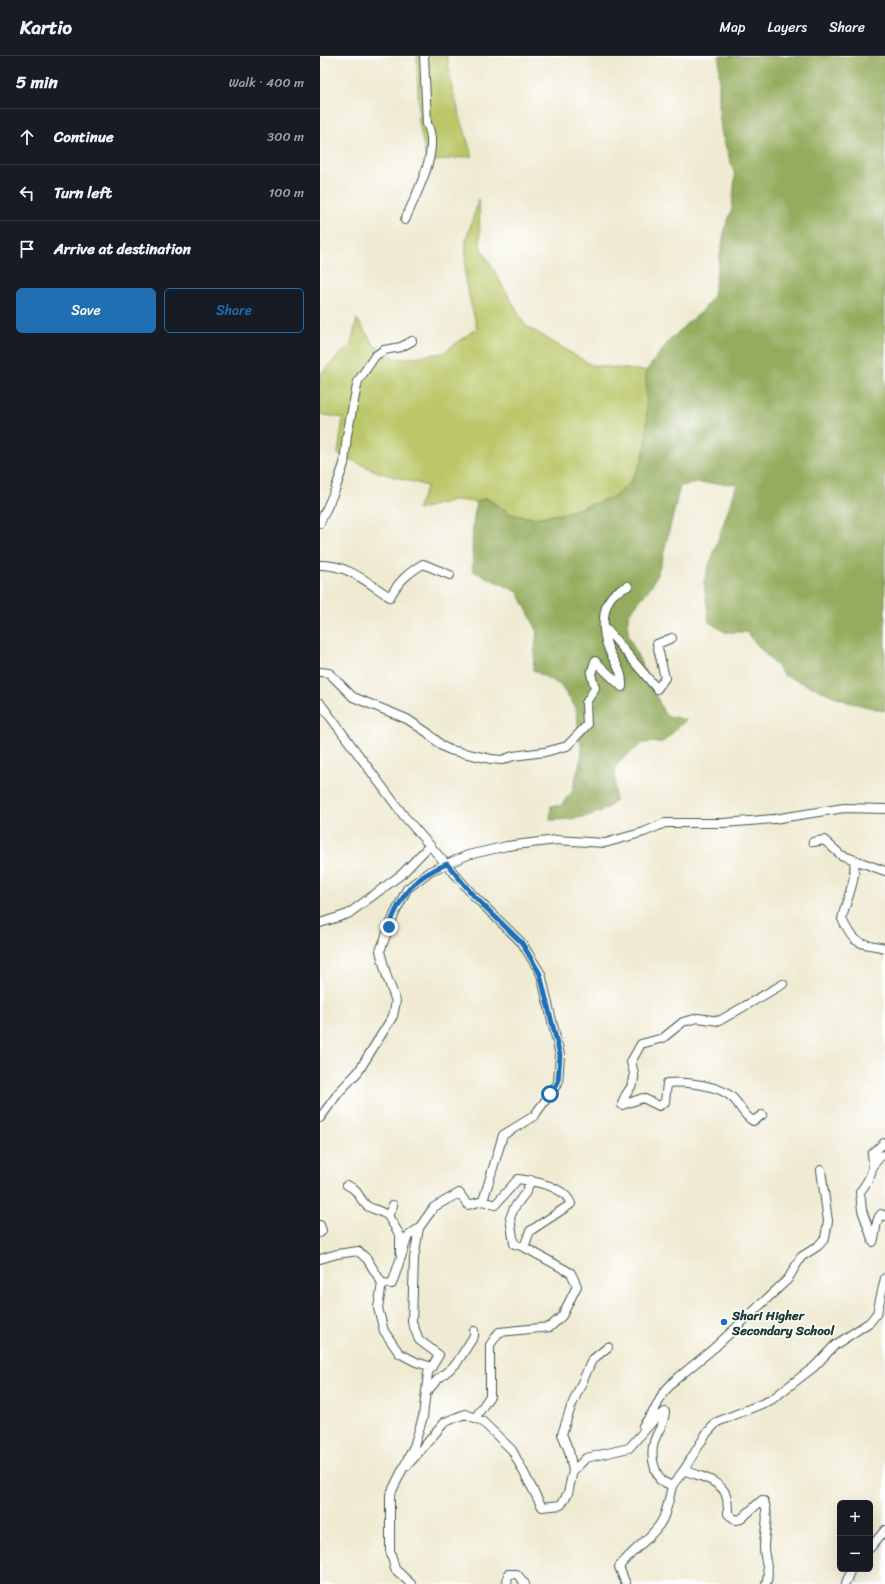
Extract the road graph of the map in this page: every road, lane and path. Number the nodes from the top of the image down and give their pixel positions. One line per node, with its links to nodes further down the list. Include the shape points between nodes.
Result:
1 (424, 56): 2 (street, via 427,124 432,133 428,165)
2 (405, 220)
3 (412, 340): 4 (street, via 400,347 379,353 358,381 344,464)
4 (320, 523)
5 (320, 565): 6 (street, via 356,573 390,597 409,572 423,564)
6 (450, 574)
7 (628, 586): 8 (street, via 613,594 606,606)
8 (604, 626): 9 (street, via 657,690 665,678 657,644); 10 (street, via 608,649 623,676 622,687 595,661 591,674 595,688 586,703 586,725 578,736 567,746 502,760 450,750 407,719 354,697 329,673)
9 (672, 638)
10 (320, 672)
11 (320, 703): 14 (street, via 404,816)
12 (885, 809): 16 (street, via 844,808 774,819 724,823 665,823 644,832 604,843 556,840 532,842 486,851)
13 (813, 842): 15 (street, via 824,840 841,855)
14 (430, 845): 16 (street); 18 (street, via 402,874 348,914)
15 (854, 860): 17 (street); 19 (street, via 856,872 842,919 854,940 864,945)
16 (447, 864): 22 (street, via 430,871 407,889 394,915 380,951 396,1001 393,1016 358,1072 338,1092); 29 (street, via 473,895 522,943 540,974 560,1055 558,1082 538,1111 504,1135)
17 (885, 871)
18 (320, 923)
19 (885, 948)
20 (783, 984): 21 (street, via 719,1021 698,1018 683,1022 663,1038 641,1044 631,1062 634,1078 632,1086 622,1099 622,1105 643,1098 659,1106 664,1102 667,1083 680,1082 726,1092 745,1116 753,1121)
21 (762, 1115)
22 (320, 1118)
23 (884, 1143): 25 (street, via 872,1154)
24 (885, 1155): 25 (street)
25 (874, 1164): 32 (street, via 870,1178 860,1192 862,1210 873,1242 877,1233 876,1220 881,1214)
26 (821, 1170): 46 (street, via 828,1221 825,1238 801,1257 788,1279 663,1392)
27 (531, 1180): 29 (street, via 518,1179 495,1205); 36 (street, via 510,1218 514,1244); 36 (street, via 553,1187 570,1200 571,1204 530,1231)
28 (347, 1185): 31 (street, via 354,1188 367,1206)
29 (483, 1201): 34 (street, via 468,1205 460,1193 434,1207)
30 (393, 1205): 31 (street)
31 (388, 1216): 38 (street, via 400,1235)
32 (885, 1216)
33 (320, 1225): 35 (street)
34 (419, 1228): 38 (street, via 408,1236); 43 (street, via 414,1258 412,1322 419,1340 439,1355)
35 (320, 1233)
36 (524, 1247): 45 (street, via 571,1273 577,1286 562,1316 550,1327 499,1332 490,1345 490,1396)
37 (320, 1259): 40 (street, via 358,1251 367,1259)
38 (399, 1265): 40 (street, via 392,1284)
39 (885, 1278): 47 (street, via 877,1314 870,1322 835,1345 814,1367 771,1400 717,1422 706,1434)
40 (382, 1283): 43 (street, via 378,1308 384,1331 399,1354)
41 (474, 1331): 44 (street, via 474,1336 456,1364)
42 (608, 1347): 48 (street, via 592,1360 562,1434 569,1450)
43 (432, 1367): 44 (street, via 428,1373)
44 (425, 1394): 49 (street, via 423,1417 414,1446)
45 (475, 1418): 48 (street, via 482,1421 512,1450 542,1507 561,1505 568,1494); 49 (street, via 465,1414 445,1422)
46 (638, 1438): 48 (street, via 629,1448 586,1458); 50 (street, via 665,1412 664,1423 654,1442 652,1463 660,1480)
47 (684, 1470): 50 (street); 58 (street, via 709,1480 722,1489 726,1495 728,1514 736,1520 764,1501 767,1530 764,1547 769,1576)
48 (573, 1471)
49 (399, 1476): 54 (street, via 390,1495 390,1550 395,1569)
50 (672, 1486): 57 (street, via 661,1523 629,1553 619,1567)
51 (885, 1530): 52 (street)
52 (873, 1544)
53 (850, 1572): 59 (street)
54 (411, 1584)
55 (507, 1584): 56 (street, via 508,1574 517,1574)
56 (525, 1584)
57 (626, 1584)
58 (766, 1584)
59 (845, 1584)

